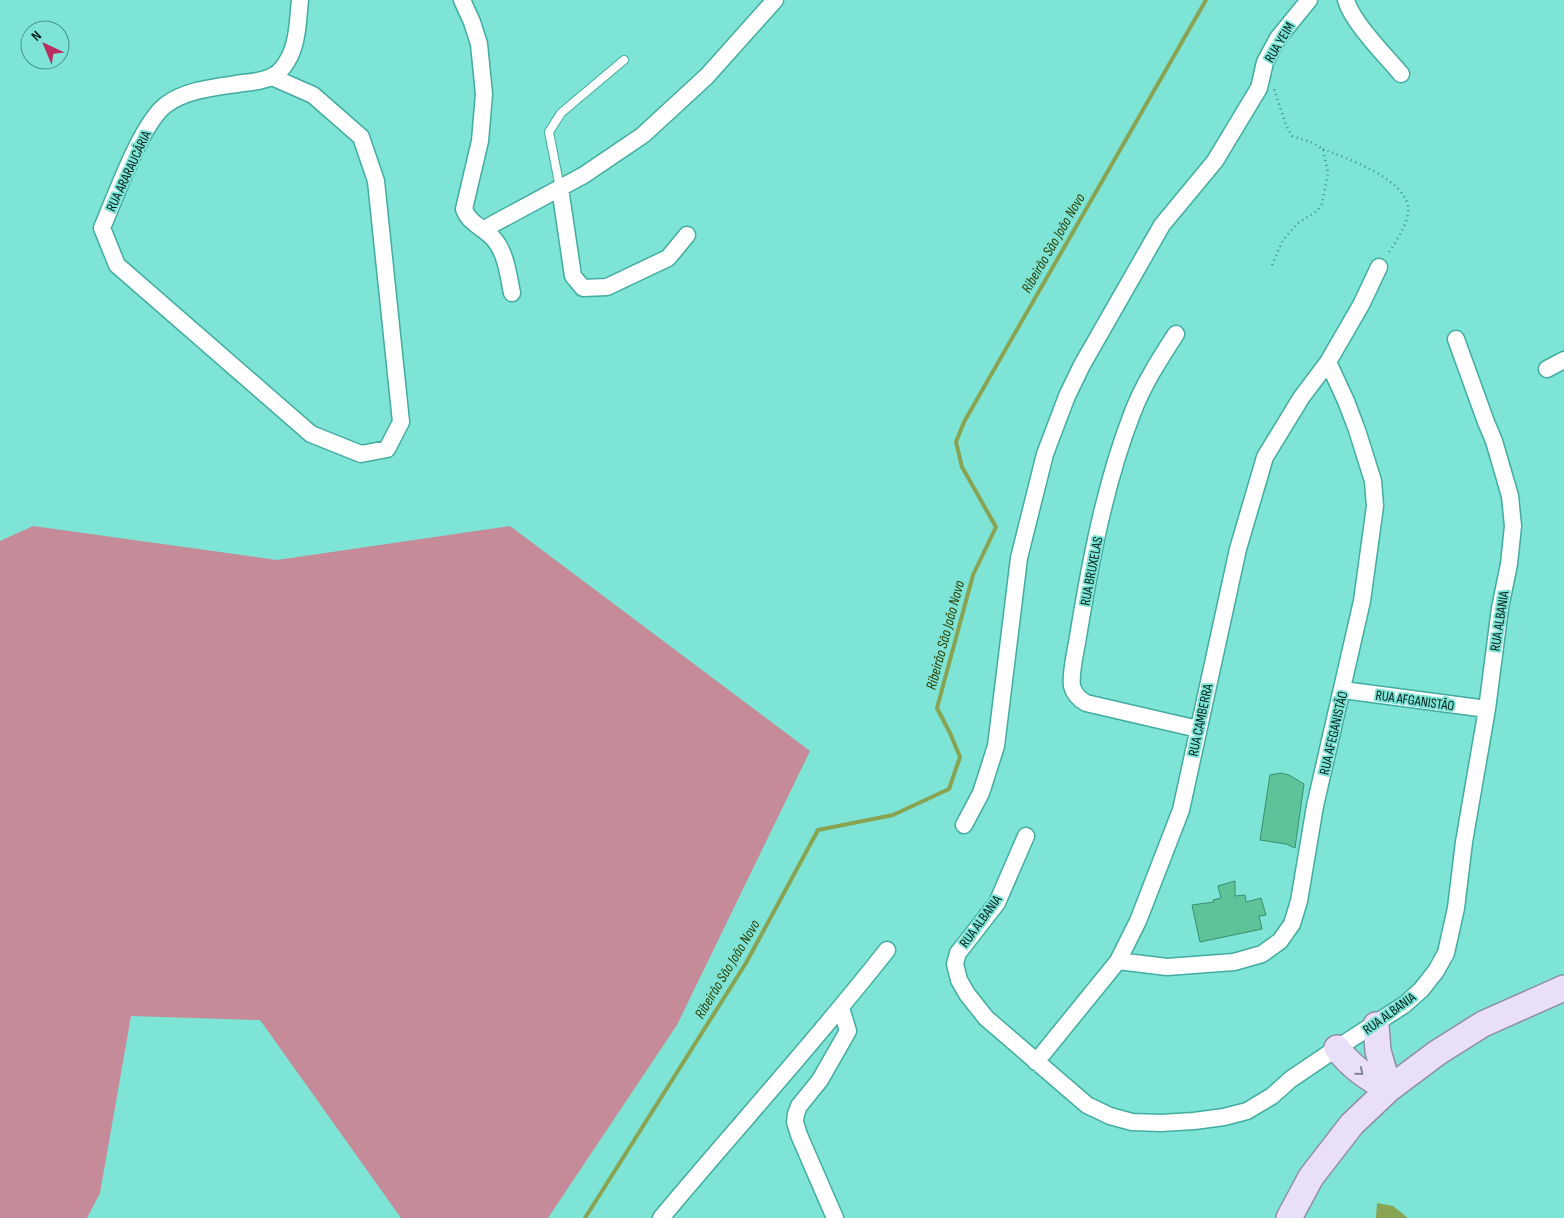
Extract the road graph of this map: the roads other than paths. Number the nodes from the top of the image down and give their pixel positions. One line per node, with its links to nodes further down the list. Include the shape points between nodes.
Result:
1 (300, 0): 8 (street, via 290,55 282,69)
2 (462, 0): 10 (street, via 479,44 484,94 480,141 464,210 467,217)
3 (775, 0): 9 (street, via 707,76 643,134)
4 (1309, 0): 22 (street, RUA YEIM, via 1278,38 1265,62 1266,89 1215,161 1162,225 1067,396 1045,454 1019,558 996,746 981,793)
5 (1346, 0): 7 (street, via 1363,30)
6 (624, 60): 9 (lane, via 561,113 549,132)
7 (1401, 74)
8 (272, 77): 8 (street, RUA ARARAUCÁRIA, via 201,90 166,104 153,118 140,141 102,228 117,265 311,434 361,454 387,448 401,422 376,181 361,137 314,95)
9 (560, 188): 10 (street); 11 (street, via 573,276 583,288 607,288 668,258)
10 (484, 229): 13 (street, via 498,244)
11 (687, 235)
12 (1379, 267): 17 (street, RUA CAMBERRA)
13 (512, 293)
14 (1176, 334): 21 (street, RUA BRUXELAS, via 1144,385 1113,472 1080,628 1072,686 1077,697 1086,703)
15 (1456, 339): 20 (street, RUA ALBANIA, via 1494,441 1510,496 1513,526)
16 (1564, 360): 18 (street)
17 (1328, 362): 19 (street, RUA AFEGANISTÃO, via 1357,430 1373,481 1375,506 1362,602); 21 (street, RUA CAMBERRA, via 1301,398 1265,457 1238,549)
18 (1547, 369)
19 (1343, 690): 20 (street, RUA AFGANISTÃO); 25 (street, RUA AFEGANISTÃO, via 1315,806 1299,901 1292,924 1280,941 1262,954 1234,962 1167,967)
20 (1487, 709): 28 (street, RUA ALBANIA, via 1446,953 1420,990 1404,1006)
21 (1198, 729): 25 (street, RUA CAMBERRA, via 1181,810 1138,920)
22 (964, 825)
23 (1026, 836): 30 (street, RUA ALBANIA, via 997,903 958,952 955,964 959,980 986,1018)
24 (887, 950): 27 (street)
25 (1118, 961): 30 (street, RUA CAMBERRA)
26 (1564, 988): 31 (main road, via 1483,1024 1437,1053)
27 (841, 1008): 32 (street); 33 (street, via 848,1031 796,1114 799,1135)
28 (1376, 1025): 29 (street, RUA ALBANIA); 31 (main road, via 1378,1052)
29 (1337, 1048): 30 (street, RUA ALBANIA, via 1247,1111 1224,1117 1161,1123 1132,1122 1087,1105); 31 (main road, one-way to 31, via 1362,1073)
30 (1036, 1062)
31 (1389, 1090): 34 (main road, via 1352,1124 1311,1176)
32 (661, 1218)
33 (835, 1218)
34 (1289, 1218)

